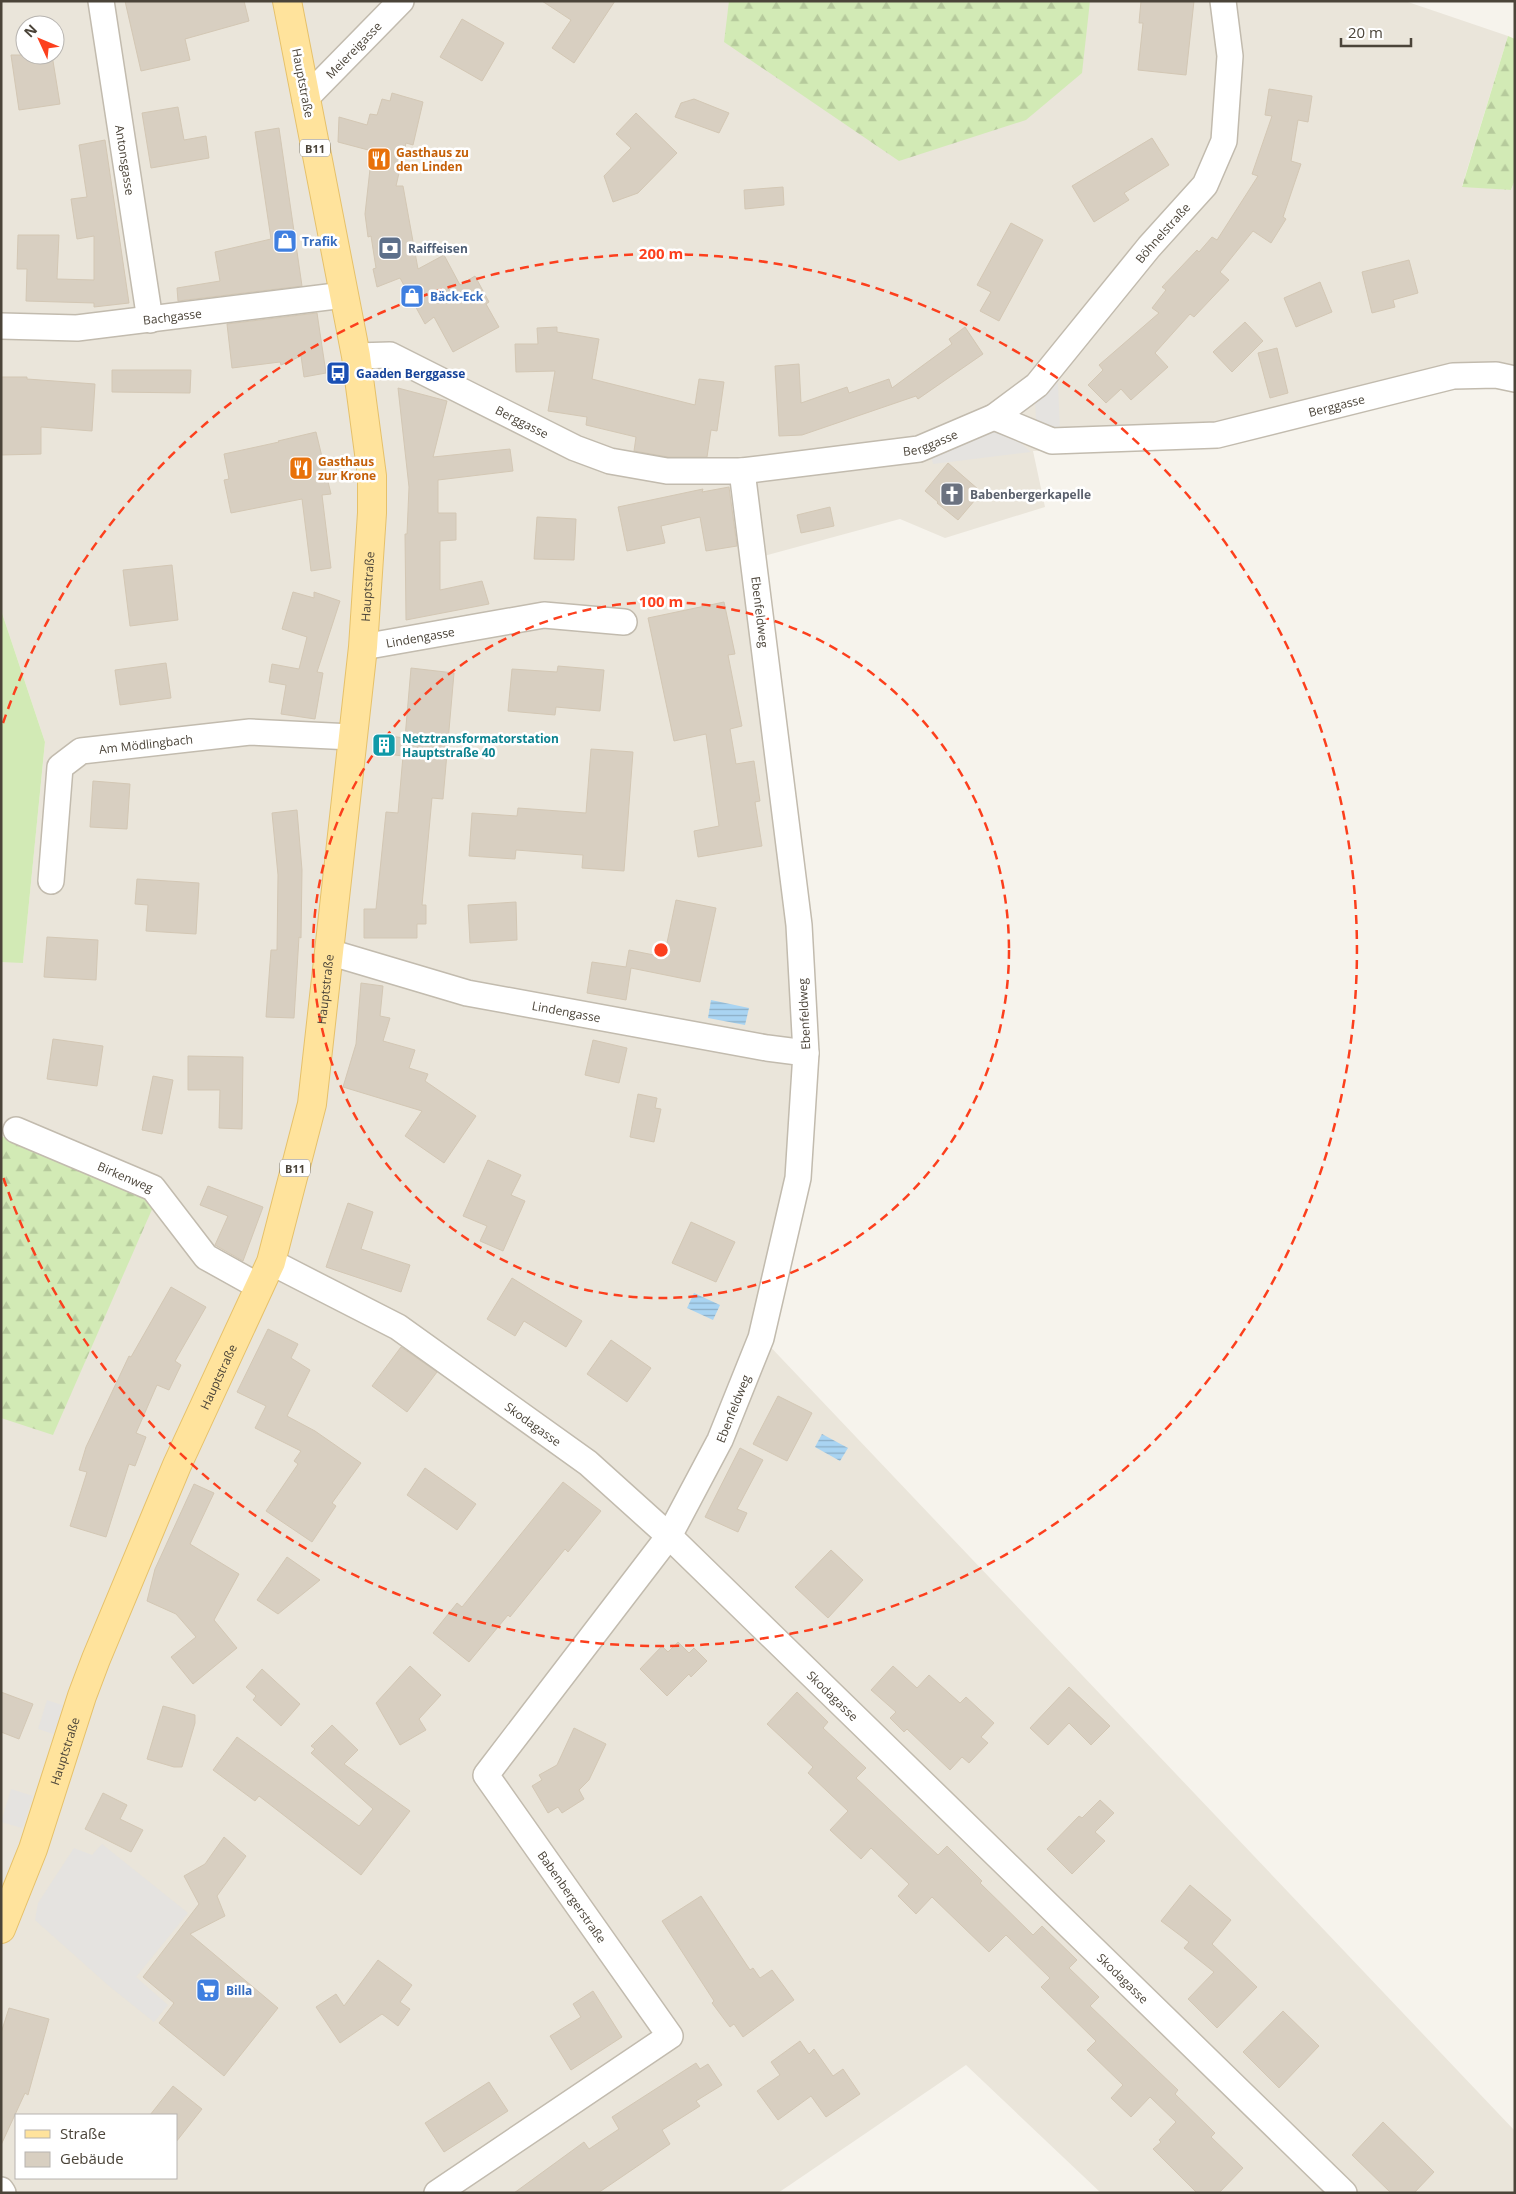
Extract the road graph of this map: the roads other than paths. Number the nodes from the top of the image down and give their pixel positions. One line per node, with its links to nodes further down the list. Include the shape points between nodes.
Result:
1 (102, 1): 7 (street, Antonsgasse)
2 (287, 1): 5 (main road, Hauptstraße / B11)
3 (401, 1): 5 (street, Meiereigasse)
4 (1223, 1): 11 (street, Böhnelstraße, via 1230,56 1224,141 1205,185 1149,247 1037,385)
5 (305, 99): 6 (main road, Hauptstraße / B11)
6 (344, 295): 7 (street, Bachgasse); 9 (main road, Hauptstraße / B11)
7 (150, 320): 8 (street, Bachgasse, via 77,328)
8 (1, 326)
9 (356, 356): 12 (street, Berggasse, via 390,355 575,448 610,461 667,471); 14 (main road, Hauptstraße / B11, via 372,476)
10 (1515, 379): 11 (street, Berggasse, via 1496,375 1454,376 1217,435 1052,441)
11 (994, 417): 12 (street, Berggasse, via 919,449)
12 (742, 470): 18 (street, Ebenfeldweg, via 799,924)
13 (624, 622): 14 (street, Lindengasse, via 544,615)
14 (363, 647): 15 (main road, Hauptstraße / B11)
15 (352, 737): 16 (street, Am Mödlingbach, via 250,732 81,750 60,767); 17 (main road, Hauptstraße / B11)
16 (51, 880)
17 (329, 952): 18 (street, Lindengasse, via 467,992); 20 (main road, Hauptstraße / B11, via 312,1104)
18 (806, 1053): 22 (street, Ebenfeldweg, via 798,1178 762,1338 720,1440)
19 (16, 1130): 21 (street, Birkenweg, via 153,1188 206,1257)
20 (271, 1262): 21 (main road, Hauptstraße / B11); 22 (street, Skodagasse, via 398,1327 588,1463)
21 (260, 1287): 23 (main road, Hauptstraße / B11, via 177,1465 96,1659 33,1849)
22 (669, 1536): 24 (street, Babenbergerstraße, via 486,1775 670,2036); 25 (street, Skodagasse)
23 (1, 1930)
24 (437, 2193)
25 (1344, 2193)

